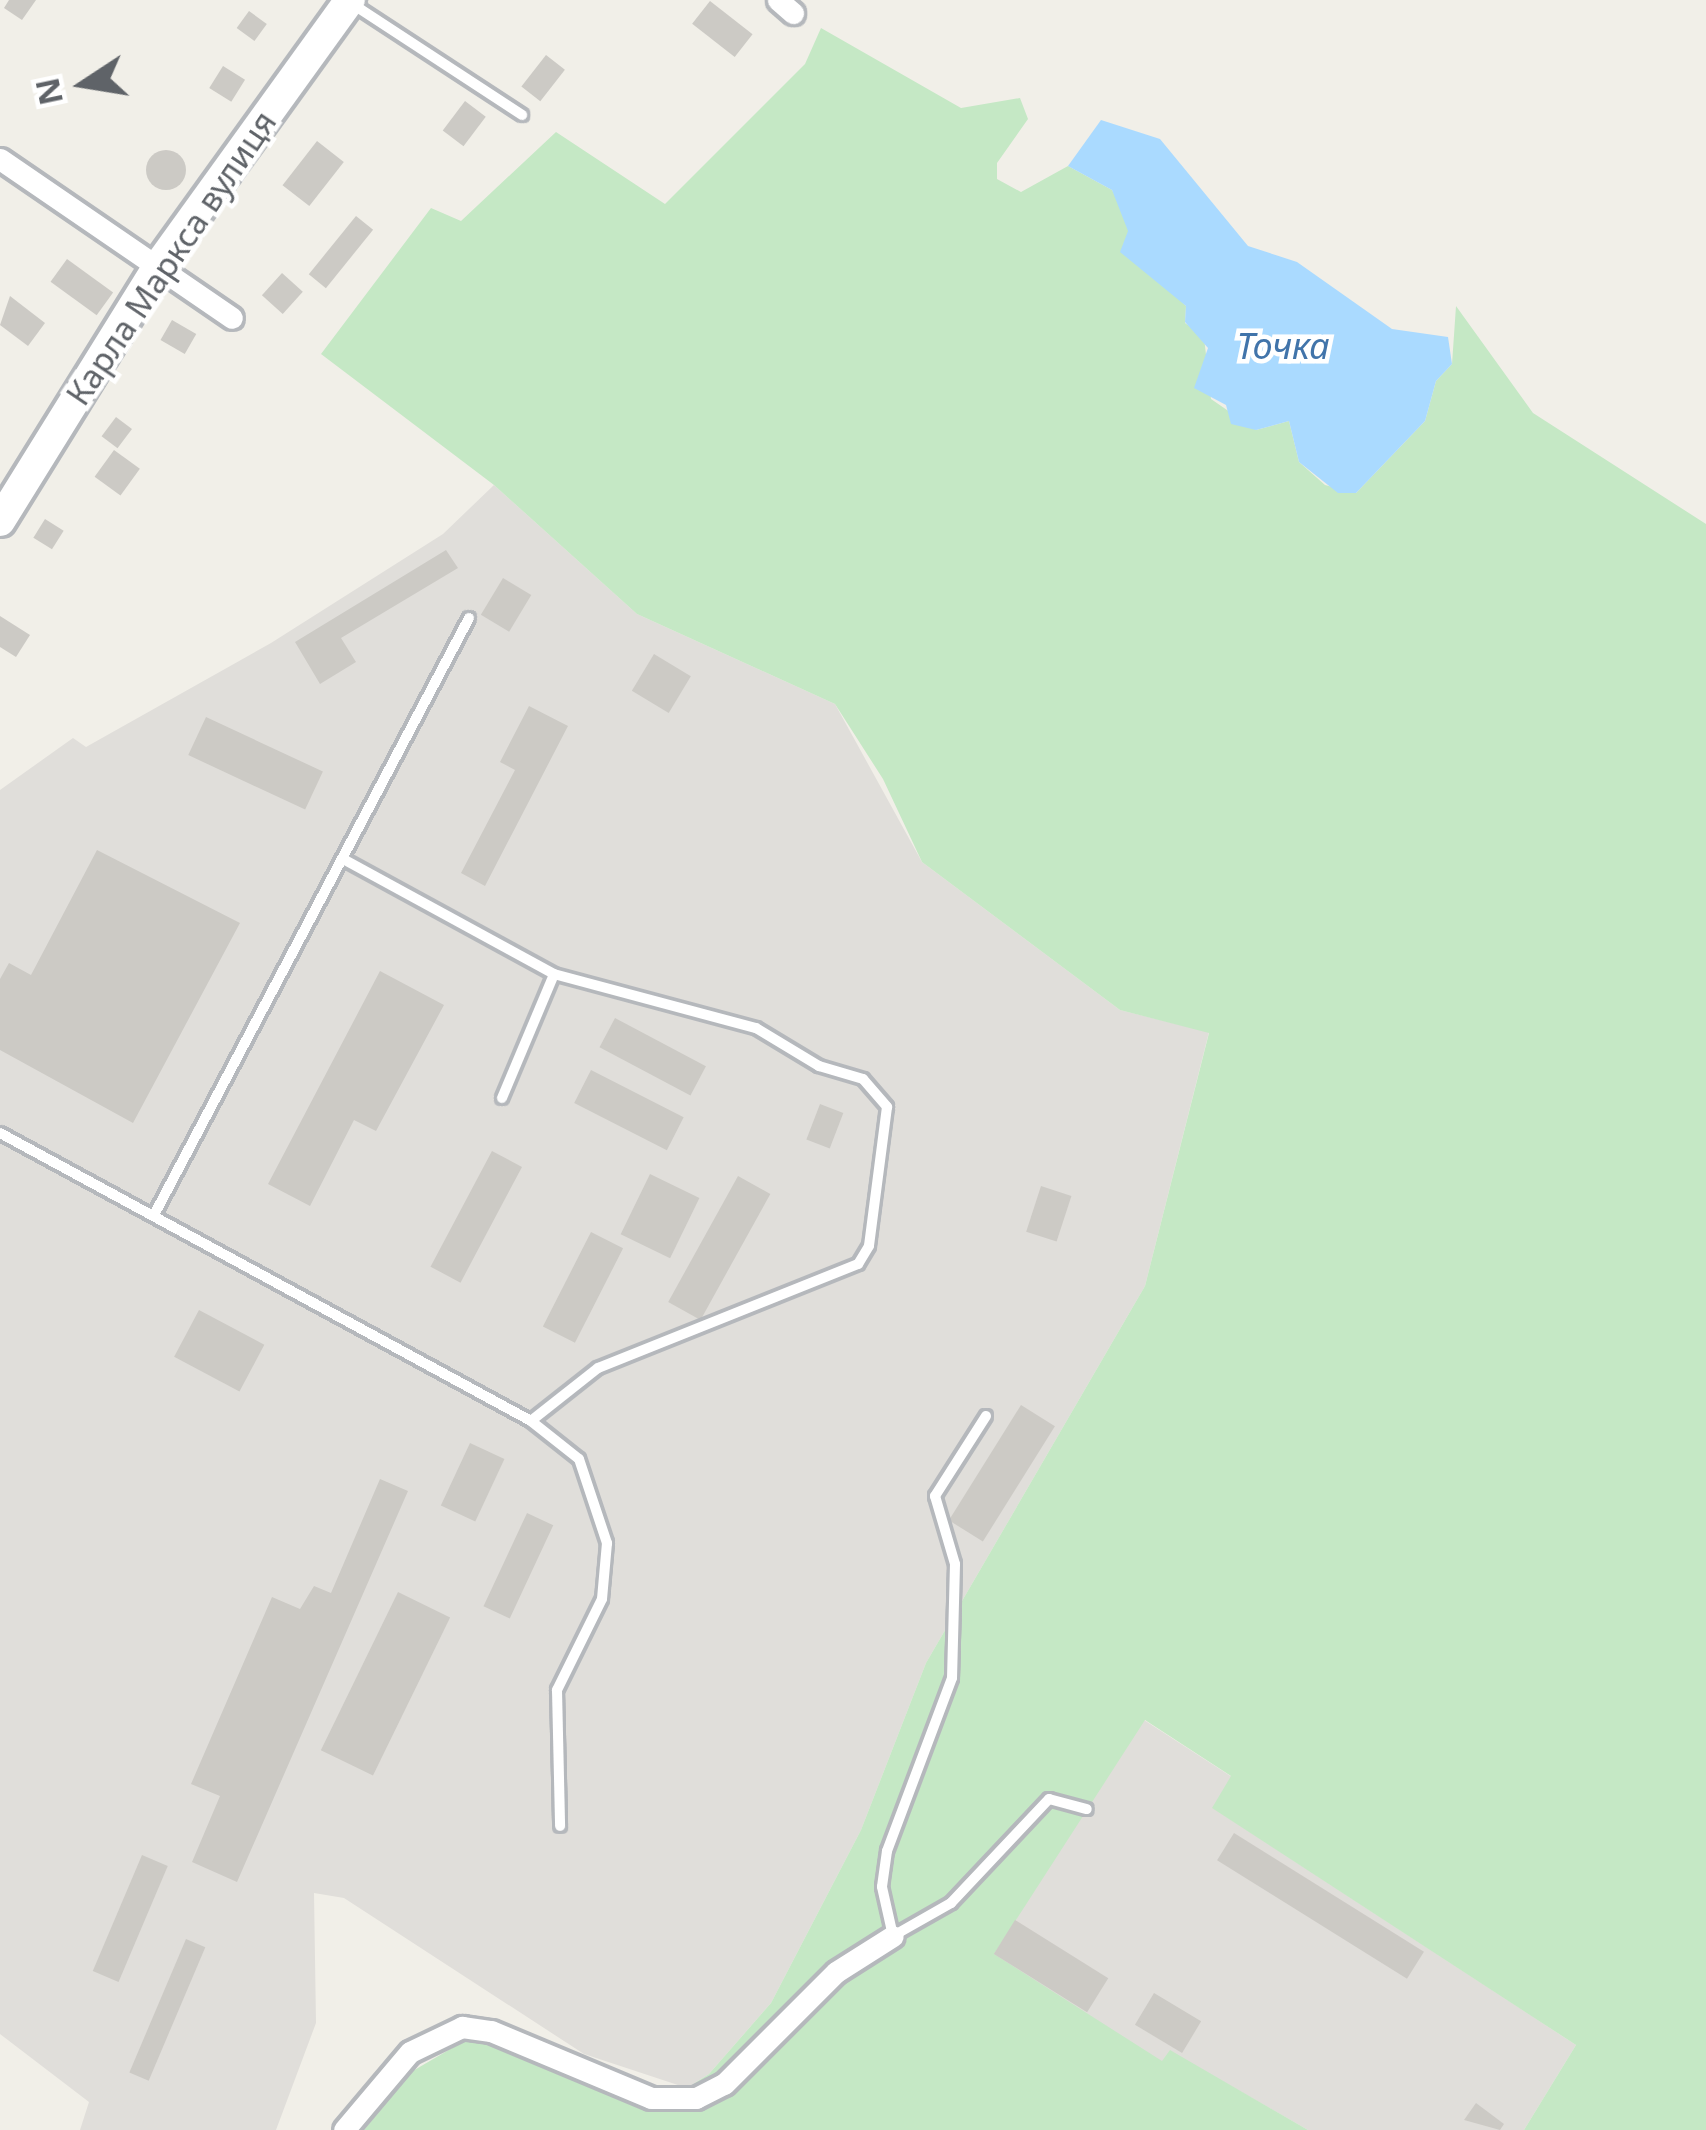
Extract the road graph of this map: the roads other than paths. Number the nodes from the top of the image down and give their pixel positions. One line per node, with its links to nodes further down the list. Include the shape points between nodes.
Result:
1 (349, 1): 2 (lane); 4 (street, Карла Маркса вулиця)
2 (522, 115)
3 (0, 159): 4 (street)
4 (158, 266): 5 (street); 6 (street, Карла Маркса вулиця)
5 (232, 317)
6 (0, 520)
7 (469, 618): 8 (lane)
8 (345, 860): 9 (lane); 12 (lane)
9 (554, 974): 10 (lane); 14 (lane, via 755,1028 819,1066 863,1078 888,1118 872,1177 869,1246 858,1264 598,1368)
10 (502, 1099)
11 (0, 1133): 12 (lane)
12 (154, 1215): 14 (lane)
13 (986, 1416): 17 (lane, via 935,1496 955,1564 952,1678 887,1851 882,1887)
14 (531, 1421): 16 (lane, via 580,1459 607,1543 602,1599 556,1690)
15 (1087, 1809): 17 (lane, via 1049,1799 951,1903)
16 (560, 1826)
17 (893, 1936): 18 (street, via 836,1972 724,2084 696,2098 651,2098 491,2030 462,2027 410,2052)
18 (344, 2130)

